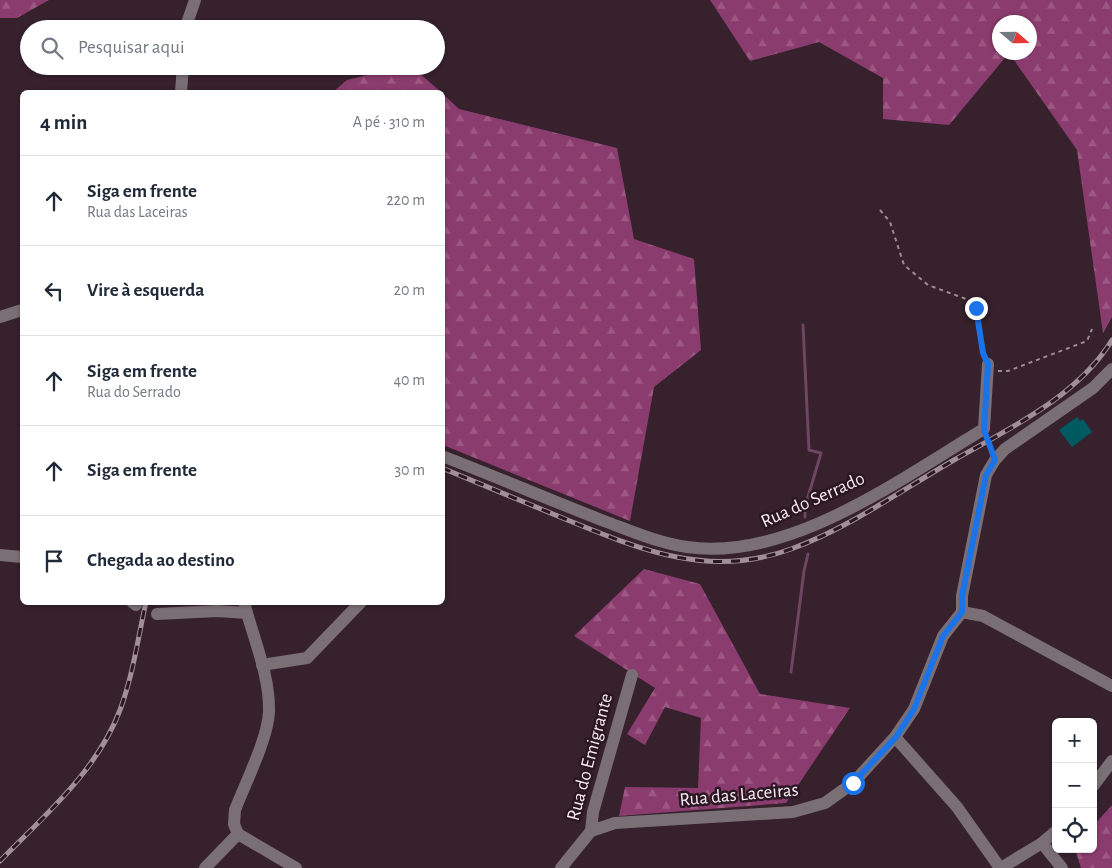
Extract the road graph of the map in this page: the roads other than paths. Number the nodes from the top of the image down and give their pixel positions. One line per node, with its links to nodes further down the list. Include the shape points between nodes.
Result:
1 (195, 0): 2 (street)
2 (188, 20)
3 (183, 75): 4 (street)
4 (182, 90)
5 (20, 311): 6 (street)
6 (0, 317)
7 (988, 368): 9 (street, Rua do Serrado, via 984,430 841,512 755,546 703,549 669,544)
8 (1112, 369): 14 (street, via 1093,388 1004,449 995,460 986,475 962,596)
9 (445, 457)
10 (0, 555): 11 (street)
11 (20, 557)
12 (358, 605): 16 (street, via 307,658)
13 (245, 608): 15 (street); 16 (street)
14 (962, 612): 18 (street, via 983,616); 19 (street, Rua das Laceiras, via 943,636 914,709)
15 (157, 614)
16 (262, 666): 23 (street, via 269,713 235,810 234,824)
17 (632, 675): 22 (street, Rua do Emigrante, via 593,812)
18 (1112, 686)
19 (896, 737): 22 (street, Rua das Laceiras, via 853,783 825,803 793,812 615,823); 29 (street, via 957,807)
20 (1112, 762): 21 (street)
21 (1097, 781)
22 (591, 831): 28 (street, Rua do Emigrante)
23 (238, 834): 26 (street); 27 (street)
24 (1052, 834): 25 (street)
25 (1042, 843): 29 (street); 30 (street)
26 (205, 868)
27 (296, 868)
28 (561, 868)
29 (1001, 868)
30 (1062, 868)

